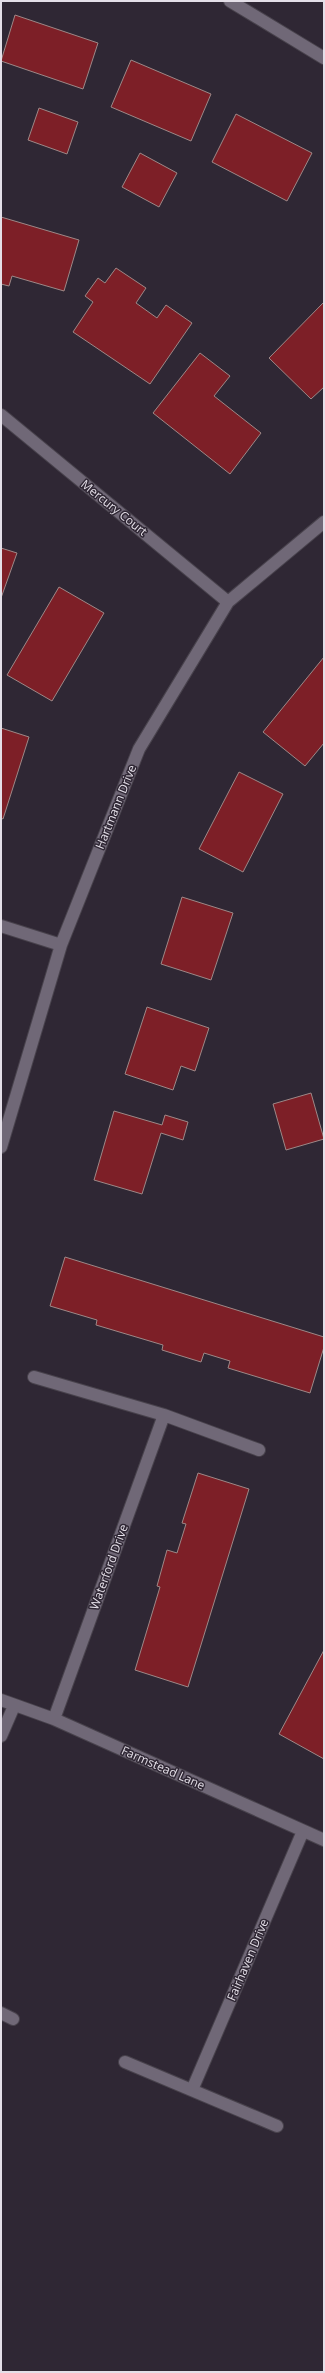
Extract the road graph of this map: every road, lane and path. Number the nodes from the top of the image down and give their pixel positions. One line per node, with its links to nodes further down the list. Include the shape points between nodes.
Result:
1 (230, 1): 2 (street)
2 (324, 58)
3 (1, 415): 5 (street, Mercury Court)
4 (324, 522): 5 (street, Hartmann Drive)
5 (228, 602): 7 (street, Hartmann Drive, via 139,749)
6 (1, 926): 7 (street)
7 (61, 945): 8 (street, Hartmann Drive)
8 (1, 1147)
9 (34, 1377): 10 (street)
10 (164, 1415): 11 (street); 14 (street, Waterford Drive)
11 (259, 1450)
12 (1, 1700): 13 (street, Farmstead Lane)
13 (14, 1706): 14 (street, Farmstead Lane); 15 (street)
14 (54, 1719): 16 (street, Farmstead Lane)
15 (1, 1736)
16 (303, 1831): 17 (street, Farmstead Lane); 21 (street, Fairhaven Drive)
17 (324, 1840)
18 (1, 2013): 19 (street)
19 (13, 2020)
20 (125, 2062): 21 (street)
21 (192, 2090): 22 (street)
22 (278, 2126)

